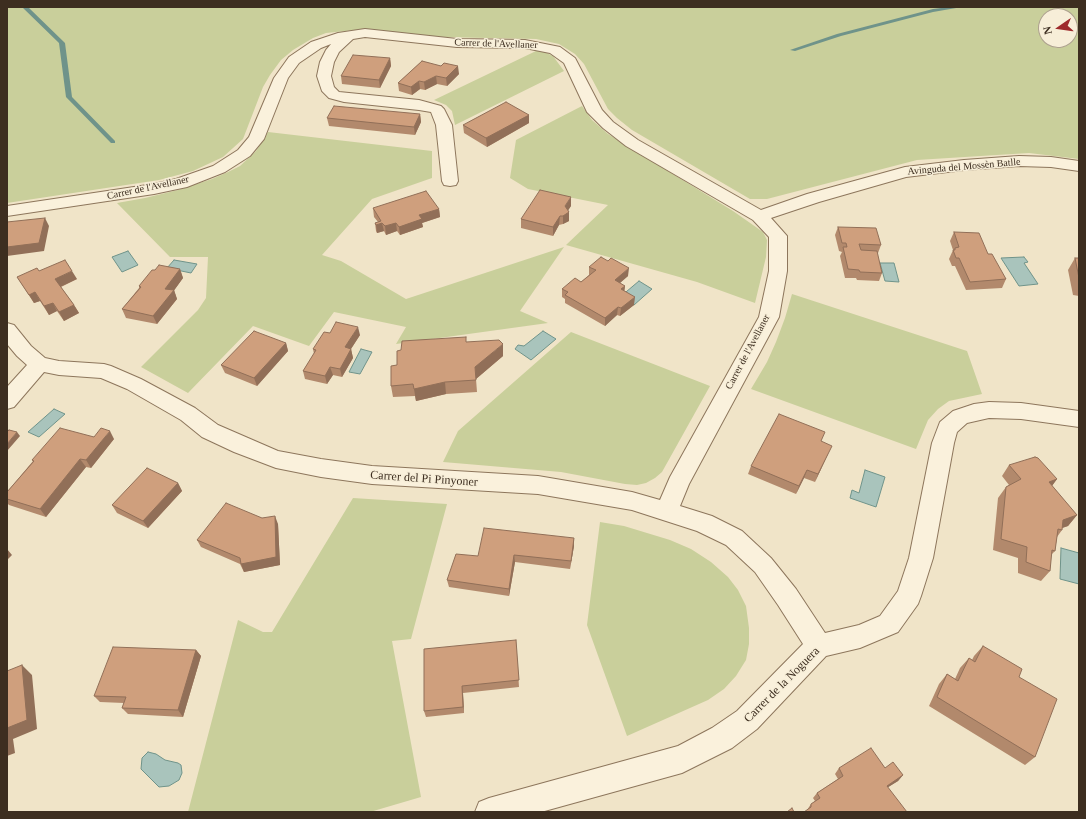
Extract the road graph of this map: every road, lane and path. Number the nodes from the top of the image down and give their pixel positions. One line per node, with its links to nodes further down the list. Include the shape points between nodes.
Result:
1 (349, 35): 3 (street, via 333,50 327,62 324,76 327,88 334,95 344,98 436,109 444,126); 4 (street, Carrer de l'Avellaner, via 326,41 294,60 280,78 256,139 244,153 219,169 181,183 154,189); 5 (street, Carrer de l'Avellaner, via 379,34 457,43 525,44 555,50 570,61 595,112 608,125 632,143)
2 (1079, 166): 5 (street, Avinguda del Mossèn Batlle, via 1019,161 905,172)
3 (450, 181)
4 (7, 211)
5 (759, 216): 10 (street, Carrer de l'Avellaner, via 778,236 780,251 774,296 768,317 678,483)
6 (7, 330): 7 (street, via 24,351)
7 (39, 364): 8 (street); 10 (street, Carrer del Pi Pinyoner, via 104,371 134,384 188,414 210,431 276,459 372,475 538,486 632,501)
8 (7, 401)
9 (1079, 419): 11 (street, Carrer de la Noguera, via 989,410 960,417 948,428 943,443 921,558 909,596 889,624 860,636)
10 (667, 511): 11 (street, Carrer del Pi Pinyoner, via 704,523 734,538 763,565)
11 (819, 646): 12 (street, Carrer de la Noguera, via 747,720 722,738 682,759)
12 (489, 812)

